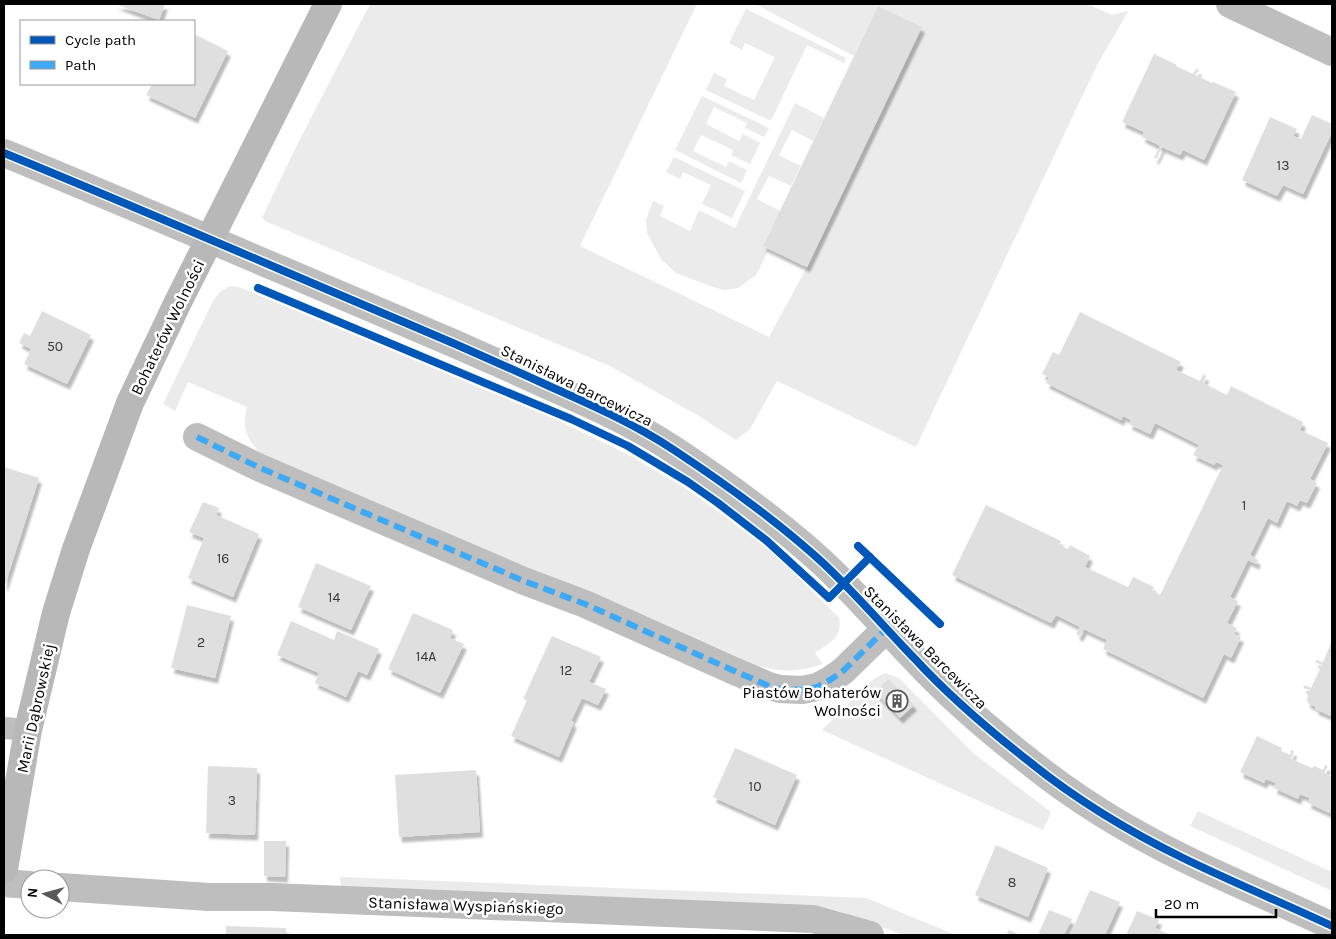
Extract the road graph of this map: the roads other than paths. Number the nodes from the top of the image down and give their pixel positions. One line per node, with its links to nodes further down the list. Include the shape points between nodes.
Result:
1 (328, 4): 5 (street, Bohaterów Wolności)
2 (1230, 4): 3 (street)
3 (1332, 52)
4 (4, 153): 5 (street, Stanisława Barcewicza)
5 (209, 240): 7 (street, Bohaterów Wolności, via 130,403); 8 (street, Stanisława Barcewicza, via 475,352 630,424 670,447 754,505 823,564)
6 (197, 437): 8 (street, Stanisława Barcewicza, via 258,467 585,604 769,686 802,690 817,687 842,671)
7 (76, 549): 9 (street, Marii Dąbrowskiej)
8 (887, 628): 14 (street, Stanisława Barcewicza, via 916,660 1000,739 1069,791 1181,857)
9 (16, 729): 10 (street, Marii Dąbrowskiej)
10 (4, 869)
11 (4, 883): 12 (street)
12 (20, 884)
13 (70, 888): 15 (street, Stanisława Wyspiańskiego, via 209,897 272,896 813,919)
14 (1332, 926)
15 (870, 935)

